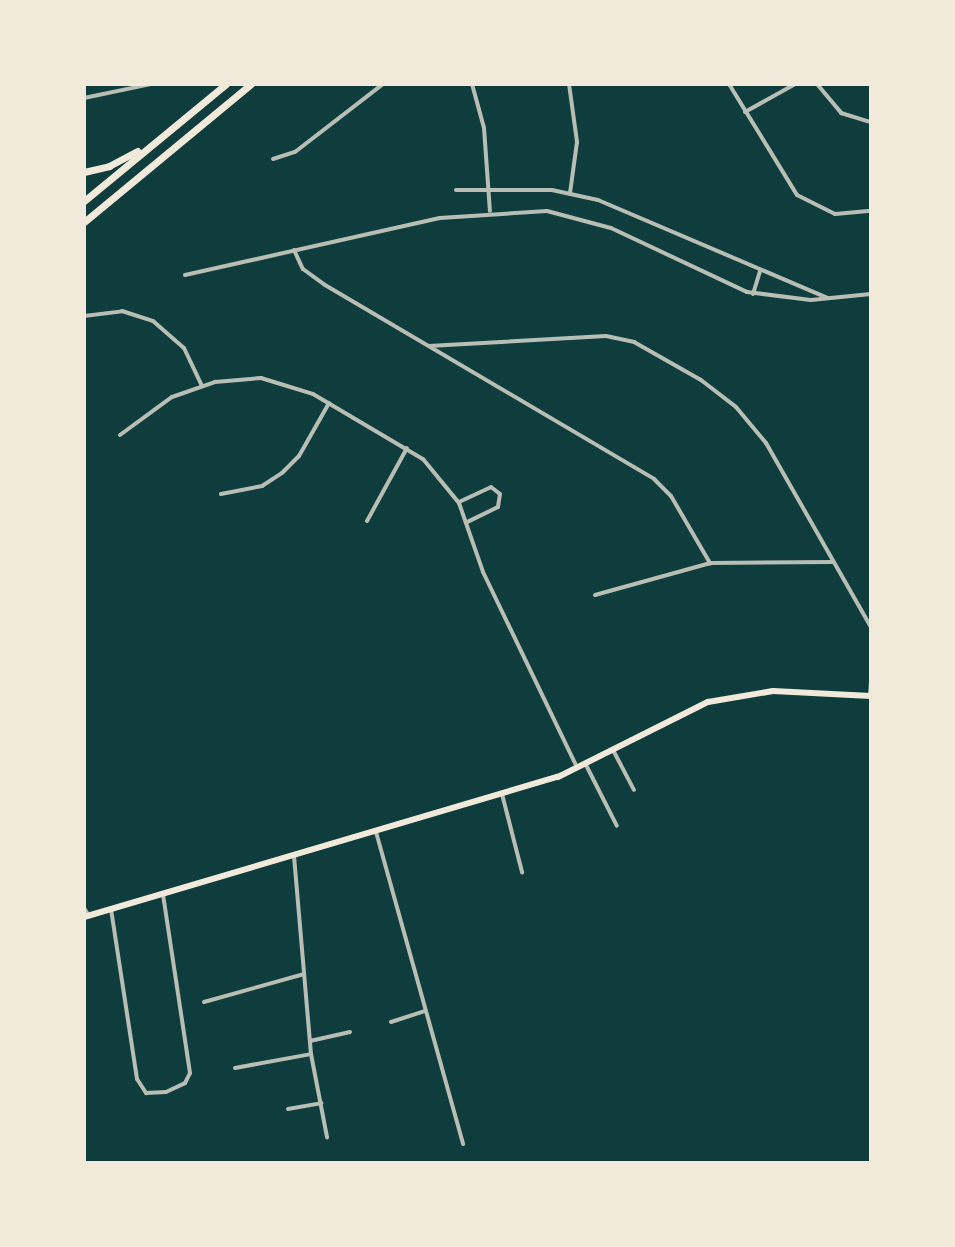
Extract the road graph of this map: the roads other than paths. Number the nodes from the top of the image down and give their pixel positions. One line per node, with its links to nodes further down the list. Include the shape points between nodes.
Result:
1 (151, 84): 10 (street)
2 (226, 84): 13 (highway)
3 (251, 84): 22 (highway)
4 (383, 84): 14 (street, via 295,152)
5 (472, 84): 16 (street, via 484,128)
6 (569, 84): 18 (street, via 577,129)
7 (729, 84): 11 (street)
8 (795, 84): 11 (street)
9 (817, 84): 12 (street, via 841,113)
10 (84, 98)
11 (745, 112): 21 (street, via 797,195 835,214)
12 (871, 122)
13 (160, 137): 15 (highway, via 117,163); 19 (highway)
14 (273, 159)
15 (84, 172)
16 (489, 187): 17 (street); 18 (street); 20 (street)
17 (456, 190)
18 (570, 193): 24 (street, via 634,212)
19 (84, 201)
20 (490, 211): 23 (street); 26 (street, via 547,211 598,223)
21 (871, 211)
22 (84, 222)
23 (294, 250): 25 (street); 30 (street, via 312,276)
24 (760, 271): 26 (street); 28 (street)
25 (185, 275)
26 (753, 294): 28 (street)
27 (871, 294): 28 (street)
28 (832, 300)
29 (84, 316): 31 (street, via 122,311 163,327 187,353)
30 (429, 346): 39 (street, via 594,335 643,347 713,389 752,425); 40 (street, via 654,479 671,496)
31 (202, 386): 32 (street, via 240,378 277,380); 33 (street, via 160,403)
32 (329, 403): 34 (street); 35 (street, via 299,456 282,473 262,486)
33 (120, 435)
34 (407, 448): 36 (street, via 434,468); 37 (street)
35 (221, 494)
36 (459, 502): 38 (street); 38 (street, via 491,487 502,499 495,509)
37 (367, 521)
38 (467, 522): 47 (street, via 488,582)
39 (833, 562): 40 (street); 42 (street)
40 (710, 563): 41 (street)
41 (595, 595)
42 (871, 627)
43 (871, 681): 44 (street)
44 (870, 696): 45 (main road, via 773,691 723,698)
45 (613, 750): 46 (main road); 48 (street)
46 (586, 765): 47 (main road); 50 (street)
47 (578, 769): 49 (main road)
48 (634, 790)
49 (502, 794): 51 (main road); 53 (street)
50 (617, 826)
51 (376, 832): 52 (main road); 60 (street)
52 (294, 856): 54 (main road); 58 (street)
53 (522, 872)
54 (163, 894): 56 (main road); 56 (street, via 190,1073 185,1083 166,1092 146,1093 137,1079)
55 (84, 908): 57 (street)
56 (111, 909): 57 (main road)
57 (86, 916)
58 (304, 974): 59 (street); 63 (street)
59 (204, 1002)
60 (425, 1011): 61 (street); 69 (street)
61 (391, 1022)
62 (350, 1032): 63 (street)
63 (310, 1041): 64 (street)
64 (311, 1054): 65 (street); 66 (street)
65 (235, 1068)
66 (321, 1103): 67 (street); 68 (street)
67 (288, 1109)
68 (327, 1137)
69 (463, 1144)

